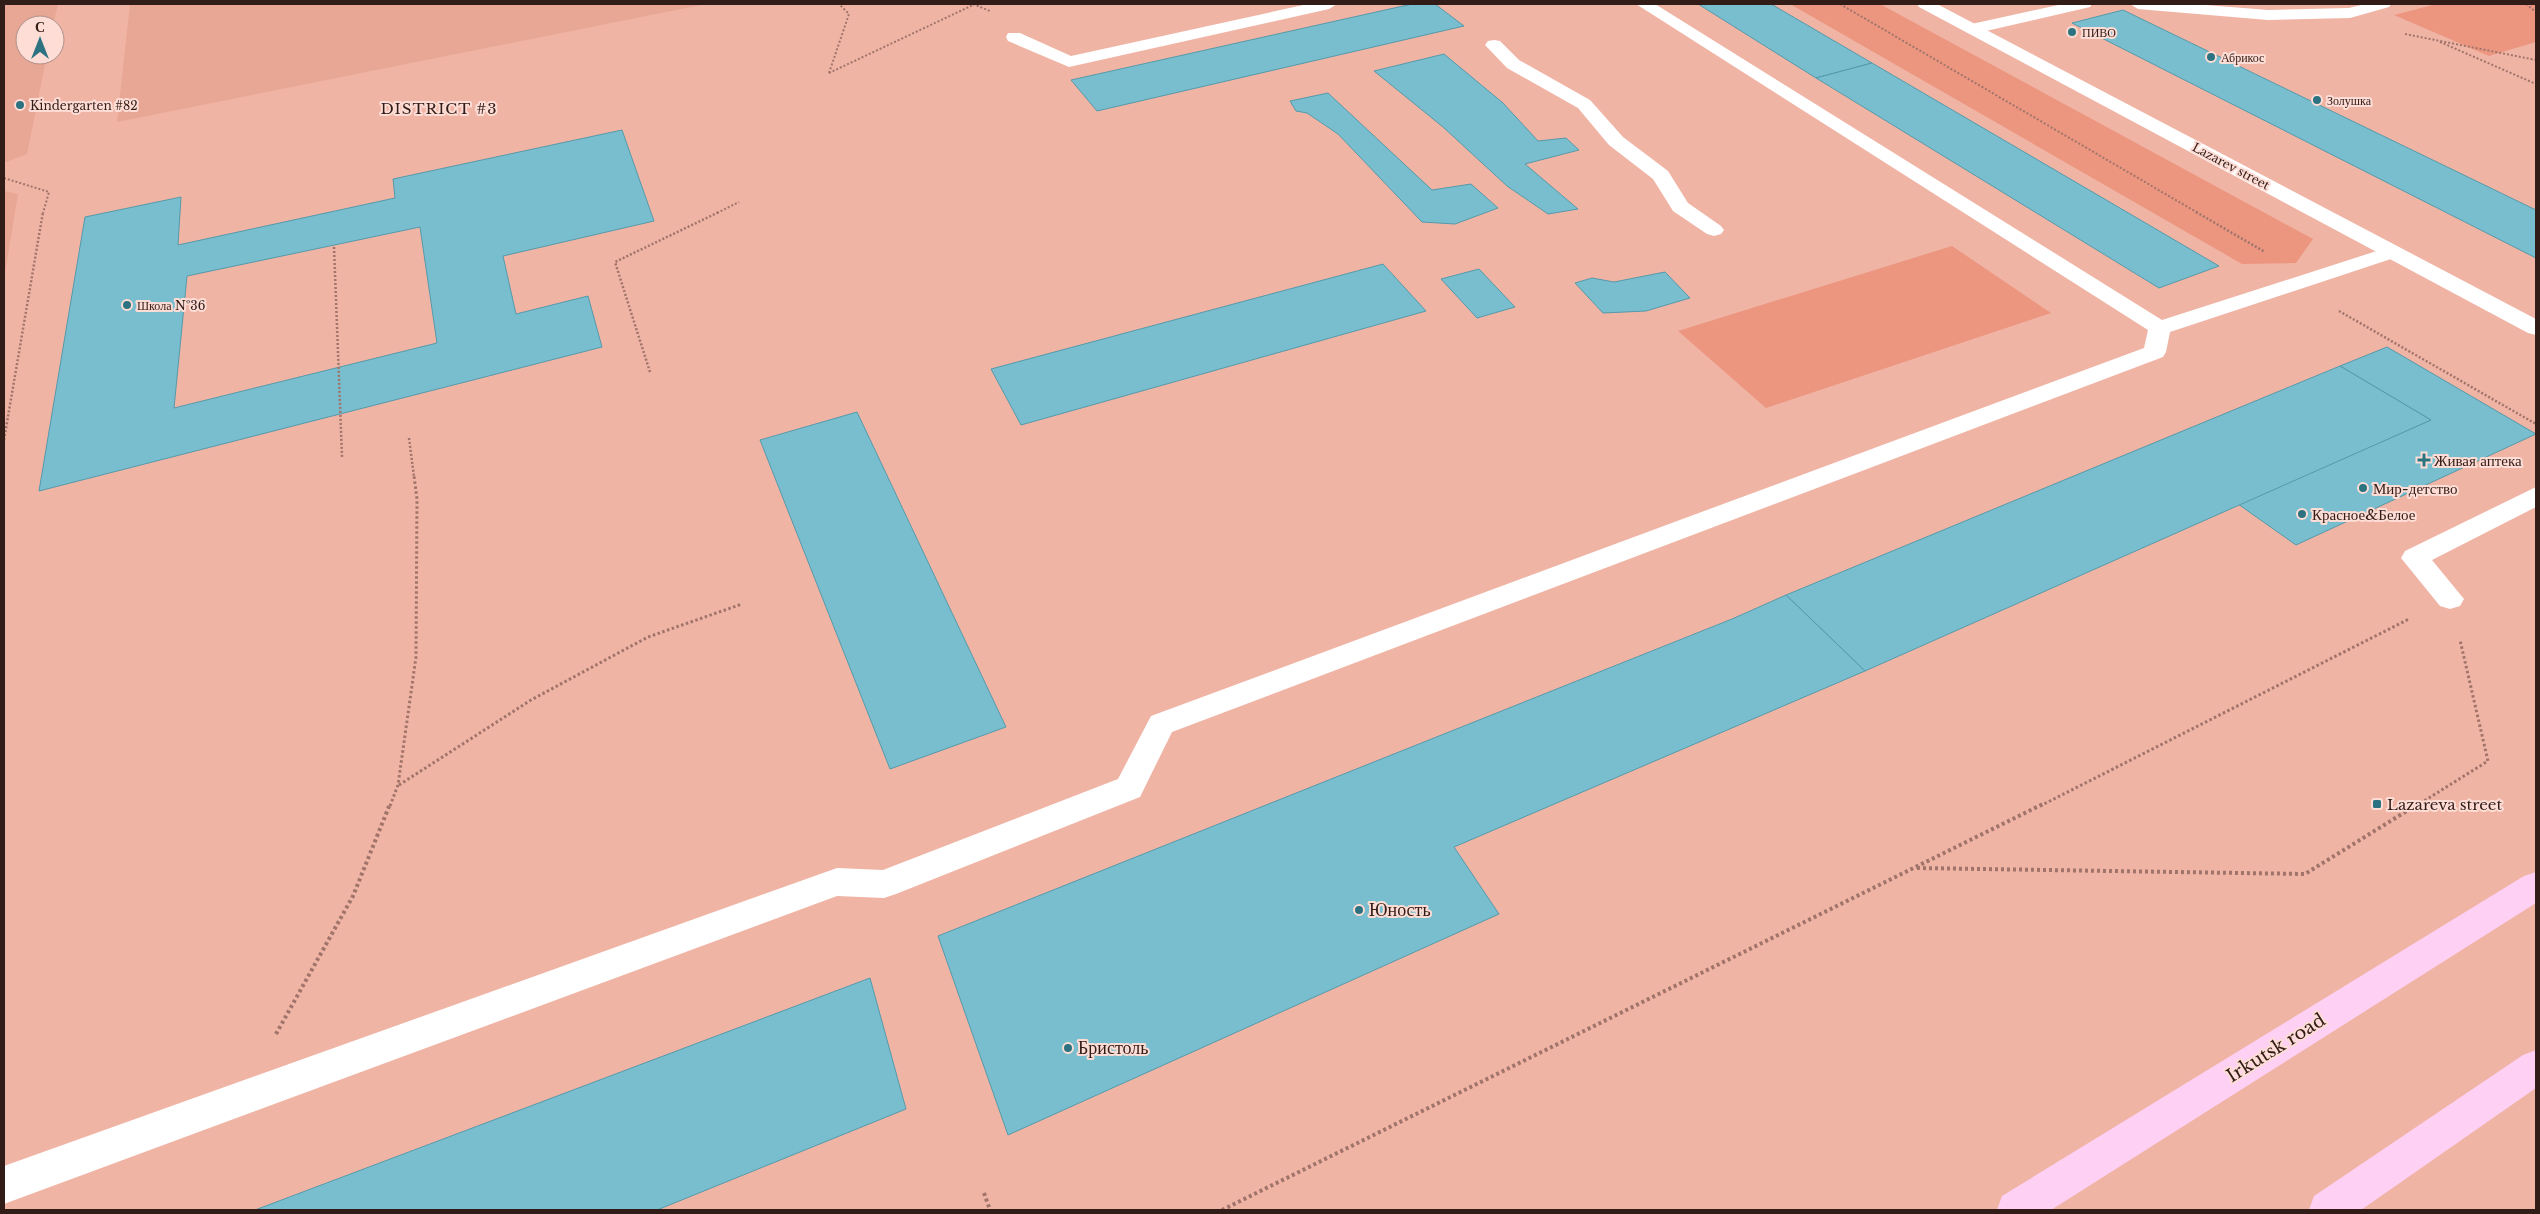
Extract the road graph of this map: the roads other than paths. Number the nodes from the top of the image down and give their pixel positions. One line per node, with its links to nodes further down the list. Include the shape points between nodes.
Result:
1 (1329, 4): 8 (street, via 1069,62)
2 (1644, 4): 12 (street)
3 (1925, 4): 7 (street, Lazarev street)
4 (2084, 4): 7 (street)
5 (2138, 4): 6 (street, via 2268,15 2350,13)
6 (2384, 4)
7 (1973, 29): 11 (street, Lazarev street)
8 (1014, 37)
9 (1494, 45): 10 (street, via 1513,64 1584,104 1616,141 1661,175 1680,207)
10 (1714, 230)
11 (2393, 252): 12 (street); 13 (street, Lazarev street)
12 (2160, 328): 18 (street, via 2155,352 1161,724 1129,788 884,884 838,882)
13 (2536, 328)
14 (2536, 496): 15 (street, via 2414,558)
15 (2450, 599)
16 (2536, 886): 19 (main road, Irkutsk road)
17 (2536, 1067): 20 (main road)
18 (4, 1185)
19 (2016, 1210)
20 (2328, 1210)

